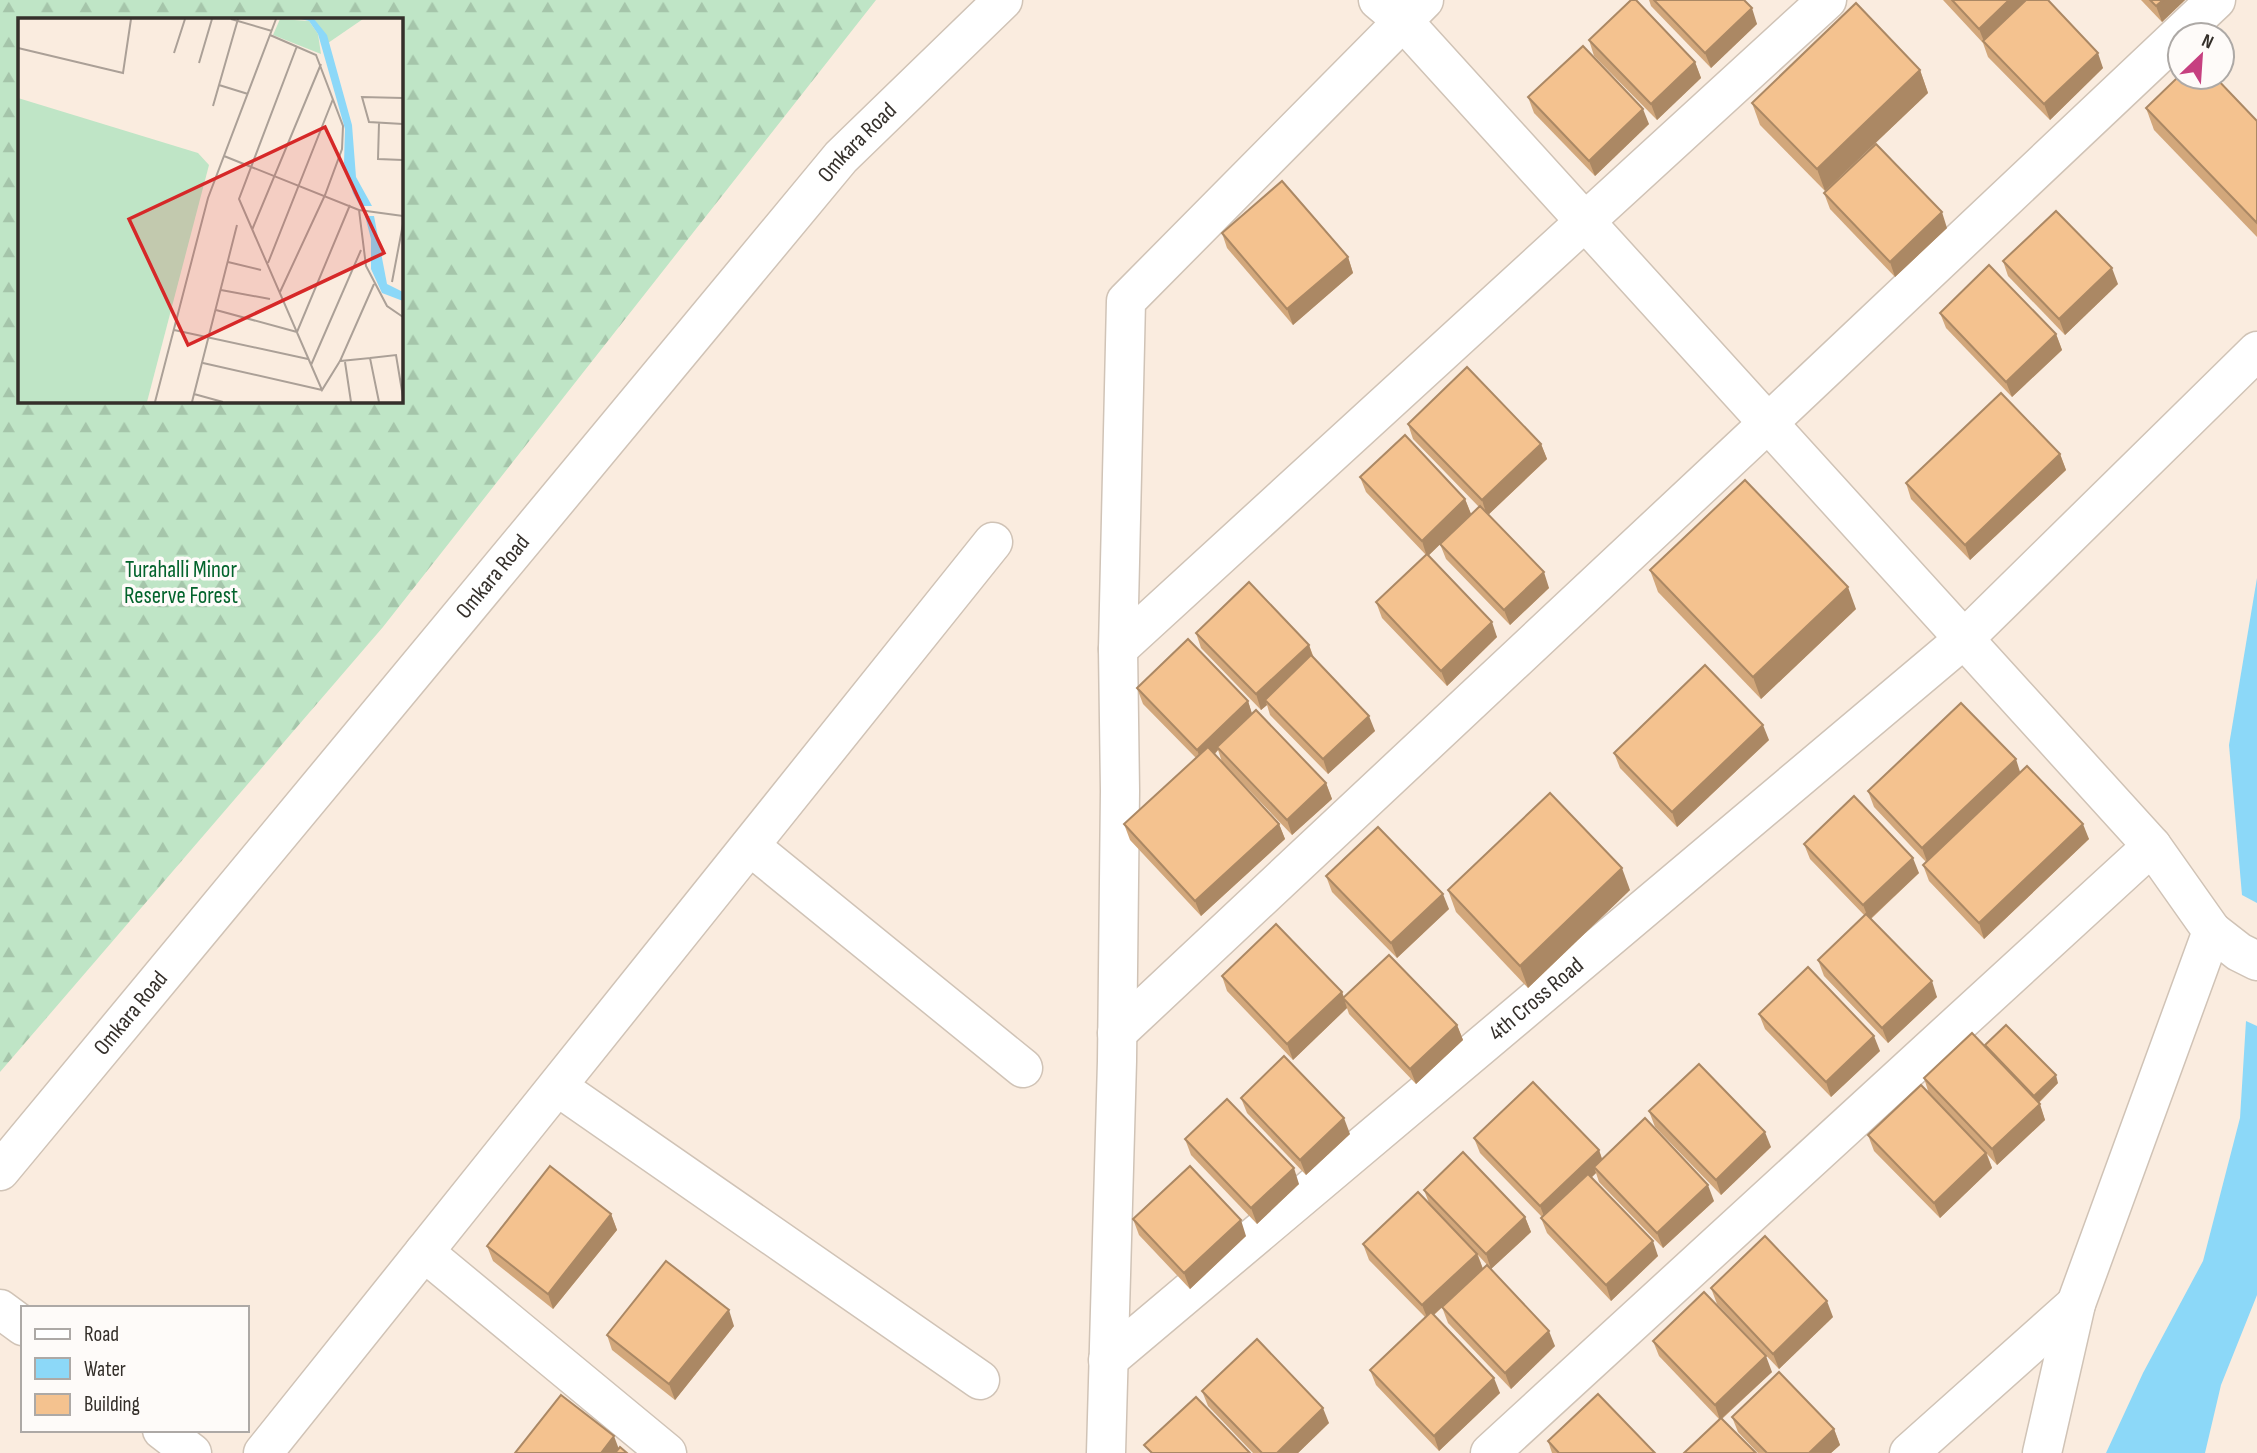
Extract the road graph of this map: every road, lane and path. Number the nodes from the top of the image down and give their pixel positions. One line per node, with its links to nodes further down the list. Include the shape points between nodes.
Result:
1 (1003, 0): 17 (street, Omkara Road, via 841,157)
2 (1828, 0): 5 (street)
3 (2216, 0): 7 (street)
4 (1401, 7): 5 (street); 10 (street, via 1126,301)
5 (1585, 222): 7 (street); 10 (street)
6 (2257, 351): 9 (street, 4th Cross Road)
7 (1769, 423): 9 (street); 14 (street)
8 (993, 542): 12 (street)
9 (1964, 639): 11 (street); 22 (street, 4th Cross Road)
10 (1118, 649): 14 (street)
11 (2152, 845): 13 (street); 29 (street)
12 (750, 846): 15 (street); 16 (street)
13 (2236, 948): 19 (street)
14 (1117, 1033): 22 (street)
15 (1023, 1068)
16 (558, 1087): 18 (street); 23 (street)
17 (0, 1171)
18 (424, 1252): 26 (street); 27 (street)
19 (2076, 1304): 30 (street); 31 (street)
20 (0, 1308): 21 (street)
21 (21, 1324)
22 (1108, 1360): 28 (street)
23 (979, 1380)
24 (165, 1432): 25 (street)
25 (192, 1453)
26 (263, 1453)
27 (667, 1453)
28 (1106, 1453)
29 (1490, 1453)
30 (1909, 1453)
31 (2042, 1453)

